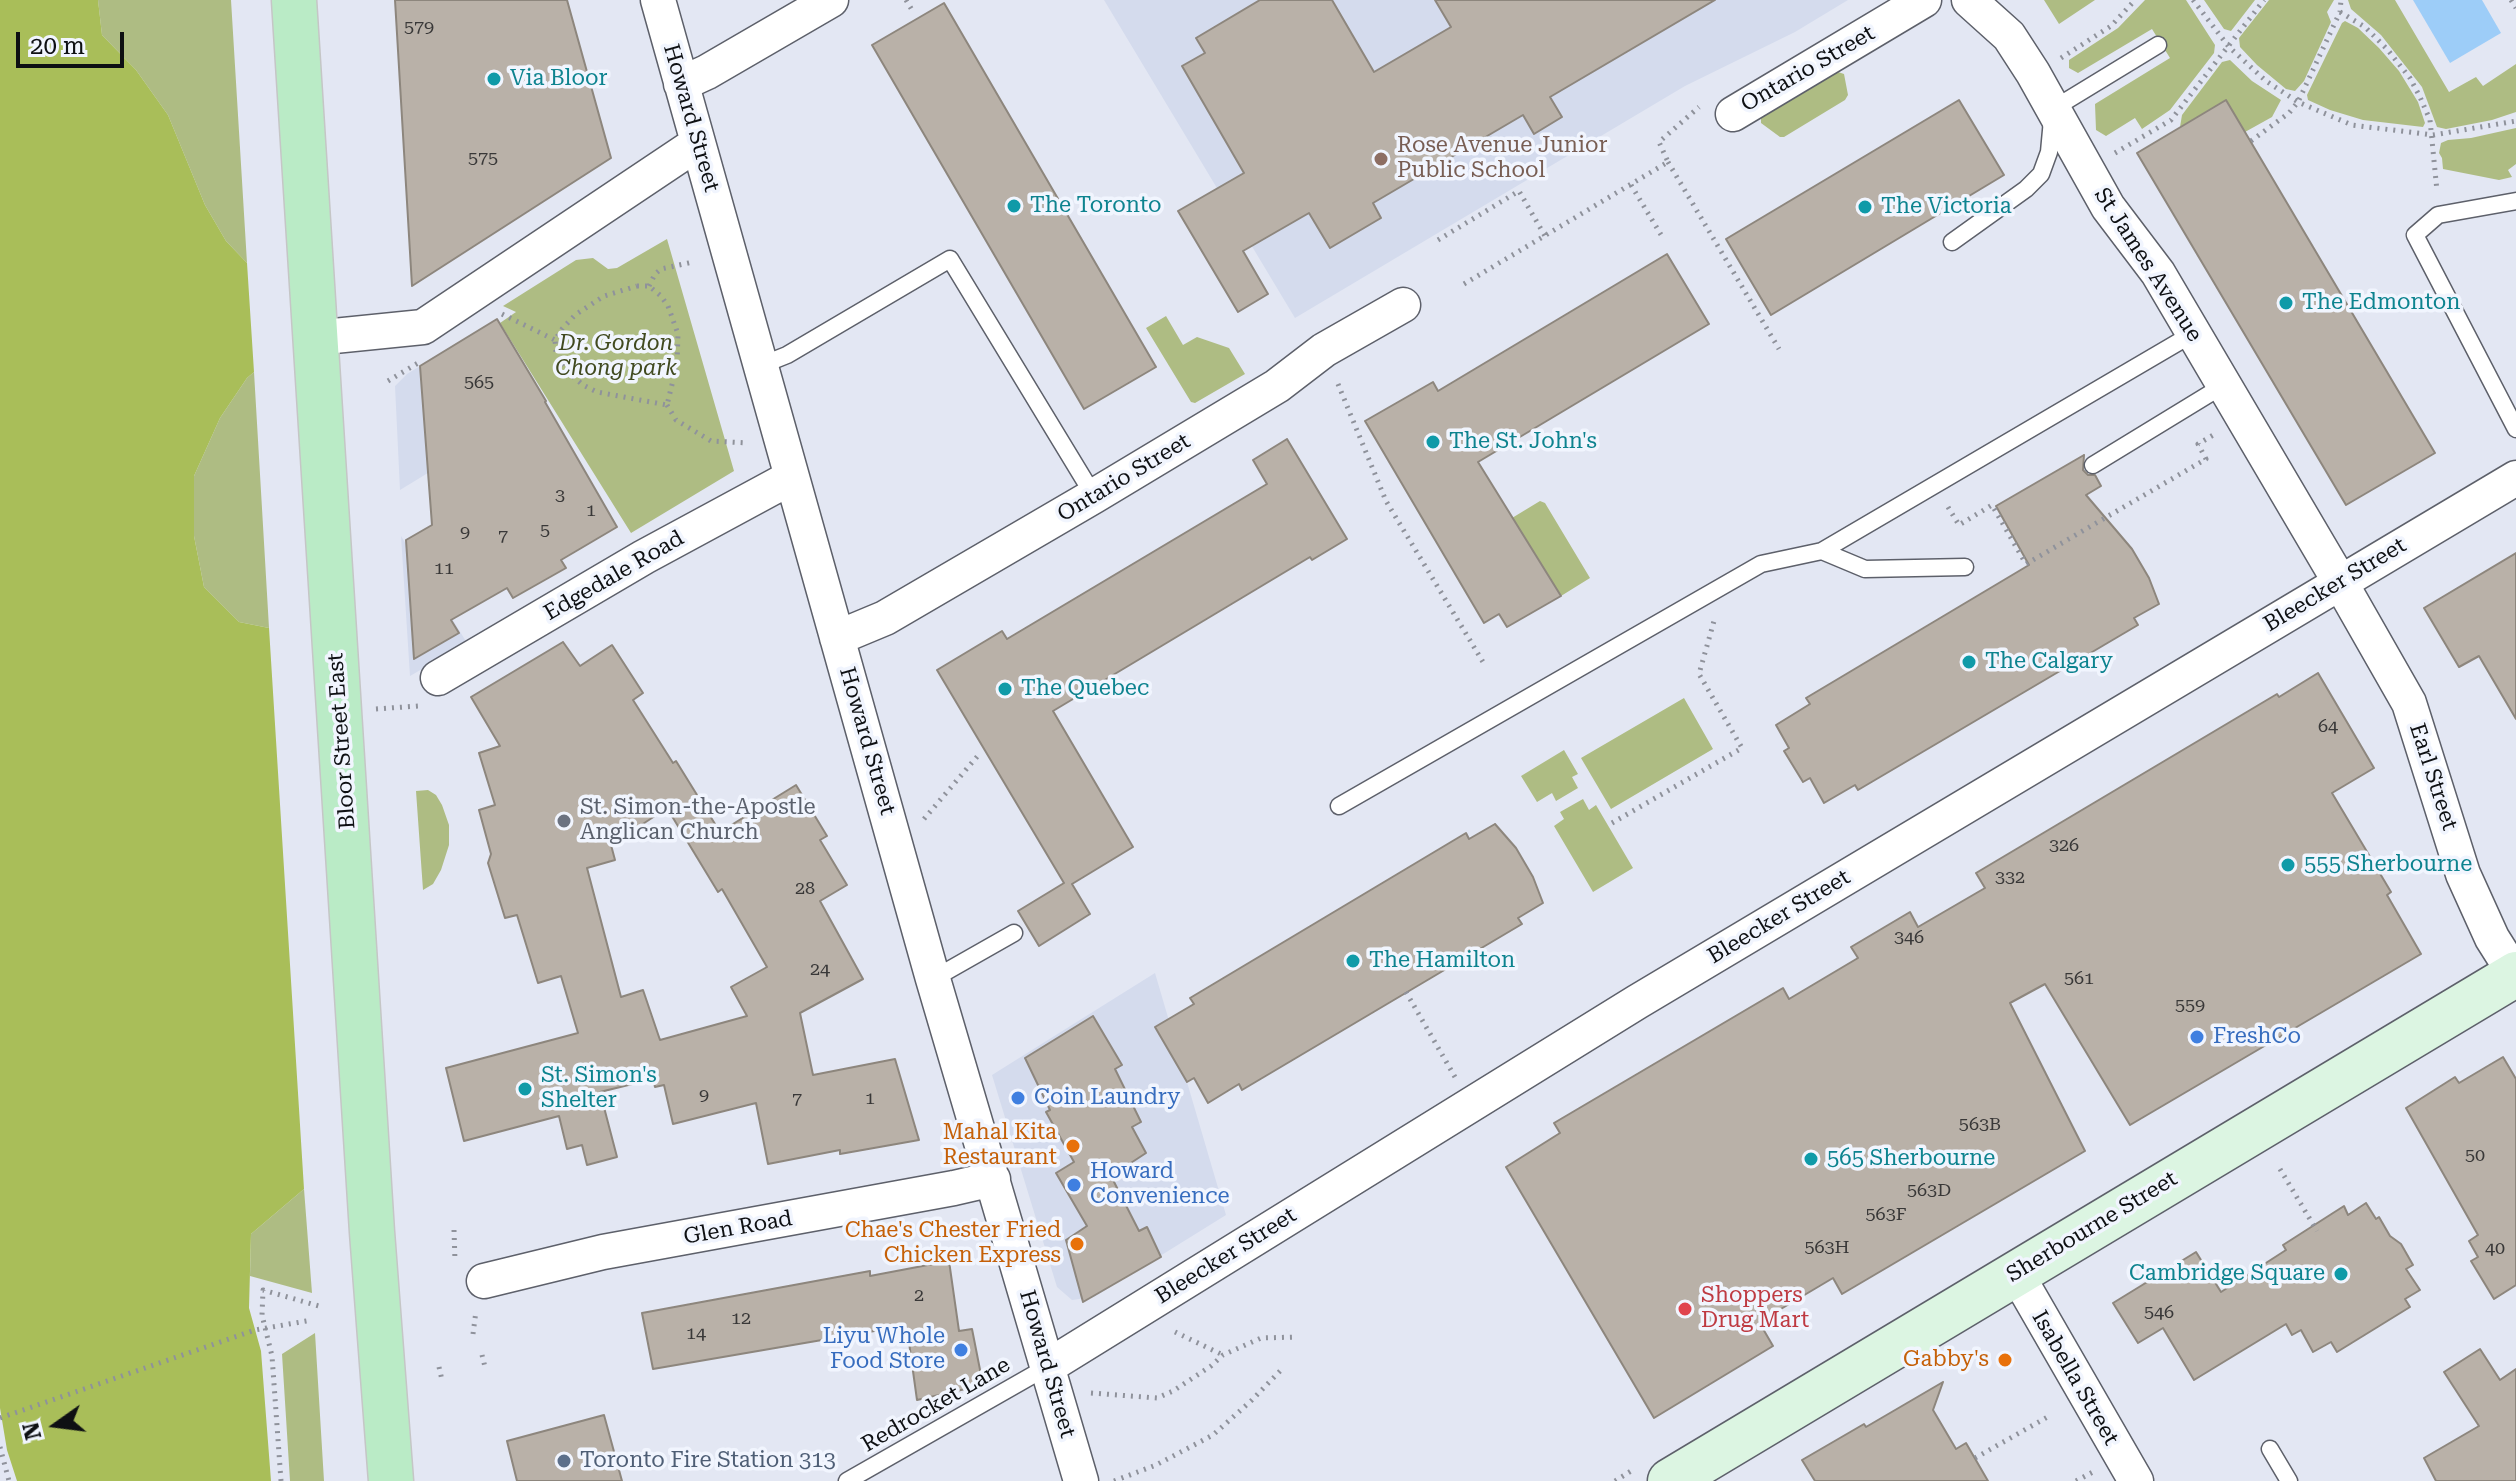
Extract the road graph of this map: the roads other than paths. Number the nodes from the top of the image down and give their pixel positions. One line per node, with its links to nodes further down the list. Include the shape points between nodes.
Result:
1 (294, 0): 15 (main road, Bloor Street East)
2 (658, 0): 7 (street, Howard Street)
3 (831, 0): 7 (street)
4 (1924, 0): 9 (street, Ontario Street)
5 (1969, 0): 8 (street, St James Avenue, via 2009,36)
6 (2158, 45): 8 (lane)
7 (681, 84): 10 (street, Howard Street)
8 (2053, 109): 12 (lane, via 2041,174); 14 (street, St James Avenue, via 2108,207 2158,273)
9 (1716, 110)
10 (698, 143): 15 (street, via 423,327); 16 (street, Howard Street)
11 (2516, 201): 18 (lane, via 2438,215 2415,235)
12 (1952, 242)
13 (1403, 305): 22 (street, Ontario Street)
14 (2194, 333): 17 (street, St James Avenue); 23 (lane)
15 (314, 338): 37 (main road, Bloor Street East)
16 (762, 365): 20 (street, Howard Street); 22 (lane, via 950,259)
17 (2224, 385): 19 (lane); 25 (street, St James Avenue)
18 (2516, 429)
19 (2093, 465)
20 (792, 477): 26 (street, Howard Street); 27 (street, Edgedale Road)
21 (2516, 478): 25 (street, Bleecker Street)
22 (1094, 496): 26 (street, Ontario Street, via 885,618)
23 (1822, 551): 24 (lane, via 1865,569); 28 (lane, via 1761,564)
24 (1965, 567)
25 (2340, 582): 30 (street, Earl Street, via 2409,703 2463,874 2492,938); 35 (street, Bleecker Street, via 1637,1002)
26 (837, 638): 31 (street, Howard Street)
27 (438, 678)
28 (1339, 806)
29 (1014, 933): 31 (lane)
30 (2516, 975): 33 (street, Sherbourne Street)
31 (933, 979): 32 (street, Howard Street)
32 (993, 1179): 34 (street, Glen Road, via 603,1252); 35 (street, Howard Street)
33 (2016, 1273): 40 (street, Sherbourne Street); 41 (street, Isabella Street)
34 (472, 1285)
35 (1047, 1367): 38 (lane, Redrocket Lane); 39 (street, Howard Street)
36 (2270, 1449): 42 (lane)
37 (391, 1481)
38 (847, 1481)
39 (1081, 1481)
40 (1670, 1481)
41 (2136, 1481)
42 (2289, 1481)

